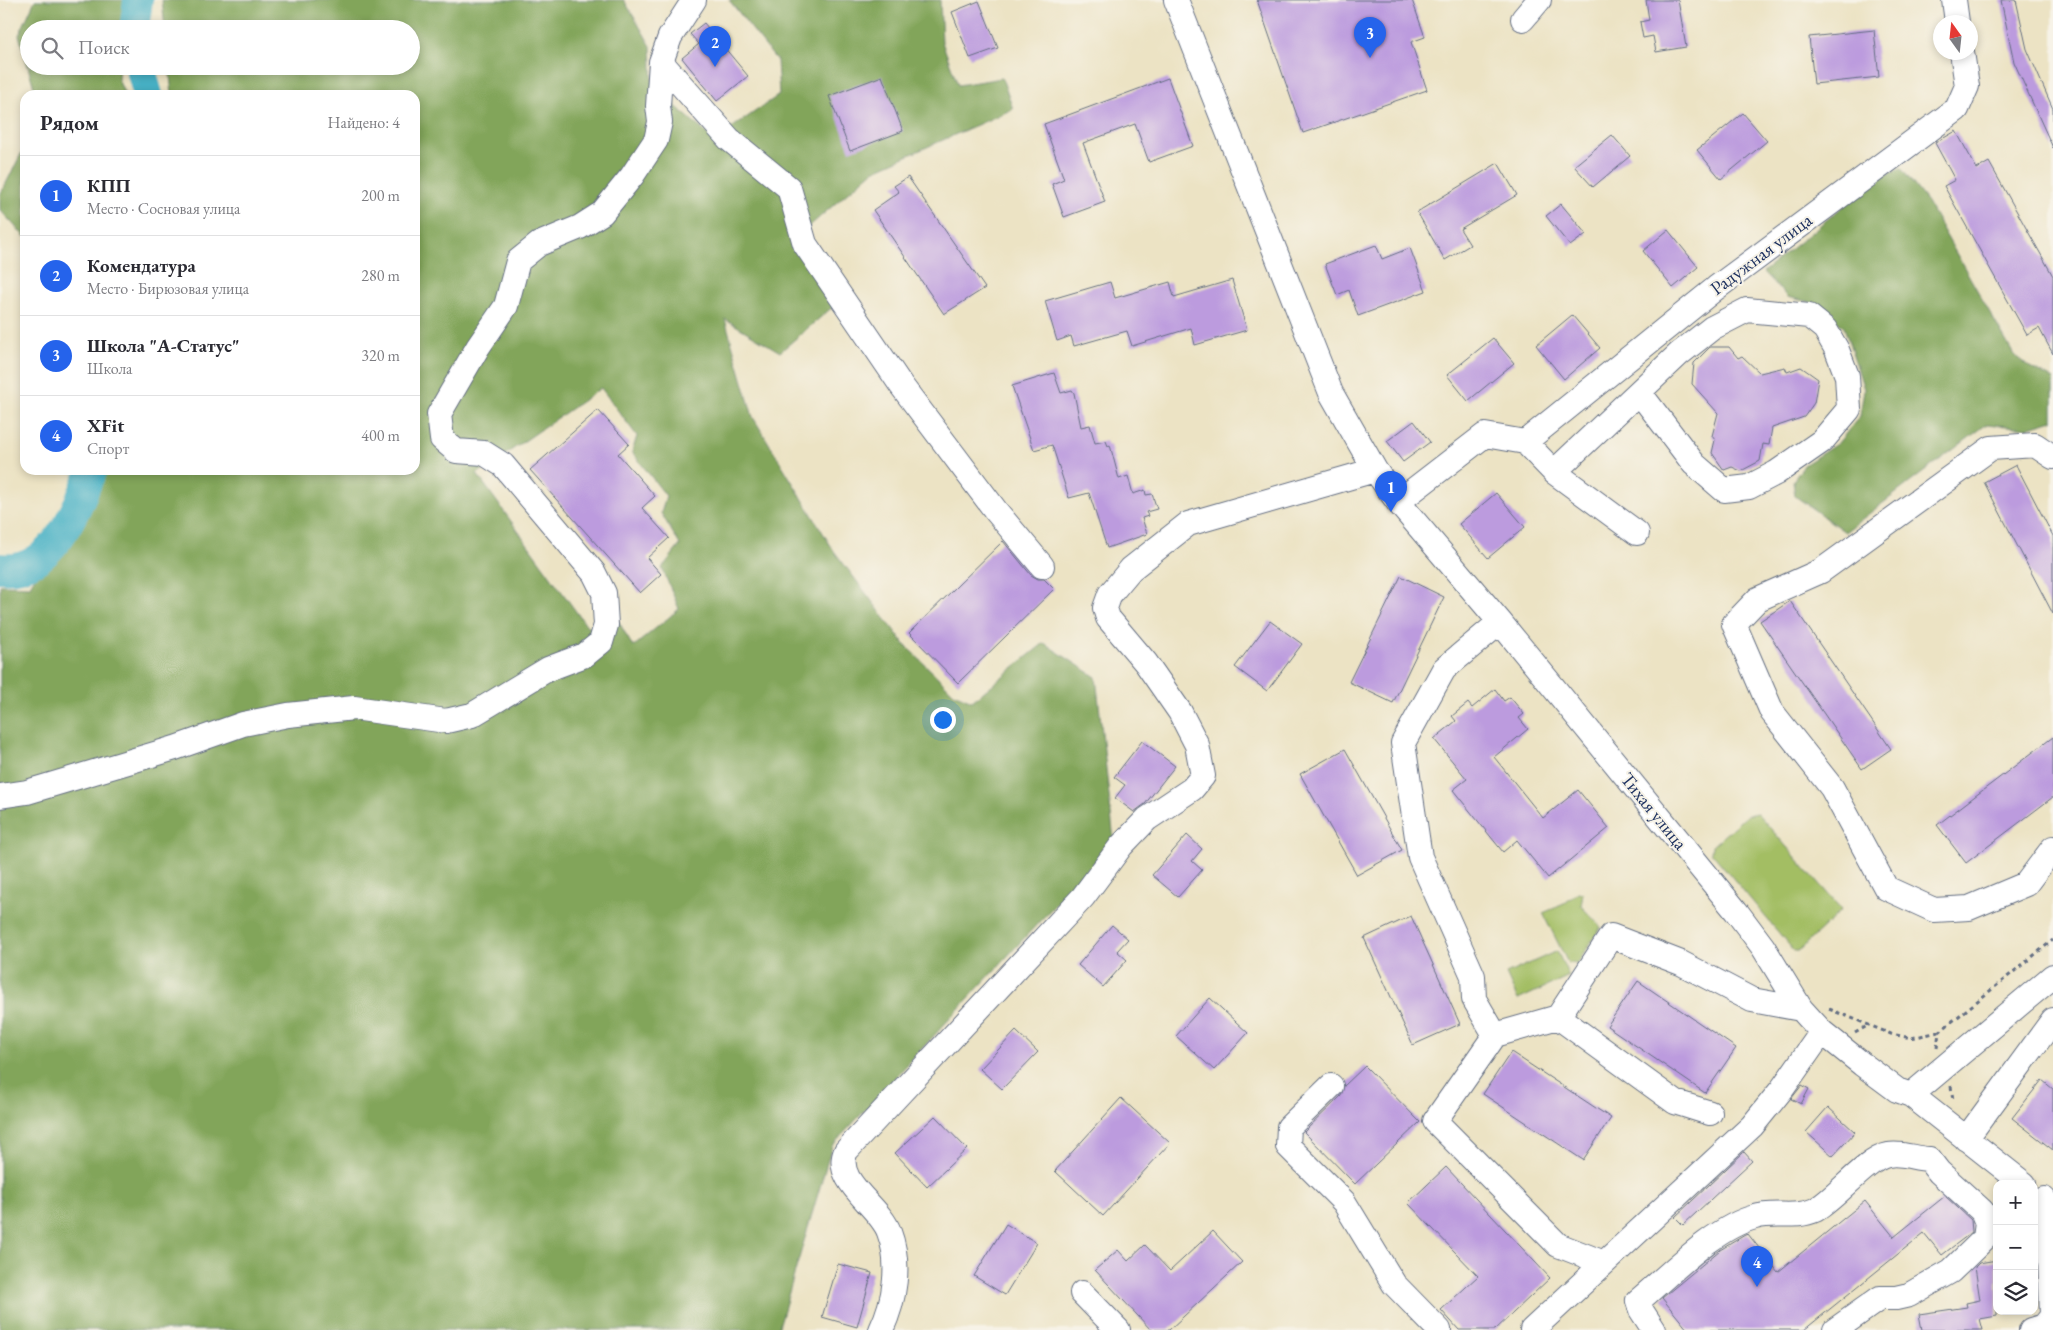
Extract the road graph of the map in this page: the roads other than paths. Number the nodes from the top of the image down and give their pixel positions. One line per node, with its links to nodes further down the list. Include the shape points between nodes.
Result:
1 (1177, 0): 12 (street, Тихая улица, via 1331,393)
2 (1539, 0): 6 (street)
3 (1954, 0): 5 (street)
4 (686, 4): 8 (street)
5 (1956, 15)
6 (1523, 19)
7 (1963, 60): 10 (street, Радужная улица, via 1967,86 1957,109 1716,288)
8 (661, 62): 16 (street, via 729,139 789,188 805,244 901,385); 18 (street, via 660,122 656,140 602,213 580,227 539,244 518,261 506,306 439,414 442,440 456,451 484,453 504,465 594,573 604,593 606,624 601,642 585,655 548,669 472,715 446,721 354,708 288,715 243,724 46,787)
9 (1639, 392): 9 (street, via 1712,328 1748,310 1784,312 1809,316 1825,329 1847,376 1849,409 1822,442 1776,473 1749,487 1724,490 1694,464); 13 (street)
10 (1525, 442): 13 (street); 14 (street, via 1485,435)
11 (2053, 457): 19 (street, via 2035,446 1991,448 1821,571 1758,598 1734,624 1772,712 1832,788 1886,888 1934,910 1969,908 2026,884)
12 (1375, 470): 14 (street, Тихая улица); 35 (street, via 1188,524 1131,569 1110,594 1104,608 1108,618 1146,663 1180,712 1197,745 1203,776 1192,789 1147,819 1121,846 1083,897 846,1151 842,1166 846,1176 882,1219 892,1241 896,1272 894,1291)
13 (1554, 472): 15 (street)
14 (1402, 507): 17 (street, Тихая улица)
15 (1637, 533)
16 (1042, 566)
17 (1500, 622): 21 (street, Тихая улица, via 1736,911 1763,947); 25 (street, via 1444,669 1403,743 1420,857 1473,976 1474,999)
18 (0, 796)
19 (2053, 848)
20 (2053, 976): 27 (street)
21 (1801, 1009): 22 (street, via 1752,1000 1681,963 1611,936); 24 (street, Тихая улица)
22 (1558, 1017): 25 (street); 28 (street, via 1675,1102)
23 (2053, 1020): 29 (street)
24 (1822, 1032): 27 (street, Тихая улица, via 1897,1090); 33 (street, via 1752,1126)
25 (1496, 1035): 33 (street, via 1435,1121 1558,1244)
26 (1331, 1086): 37 (street, via 1289,1127 1288,1146 1344,1202 1394,1284)
27 (1911, 1095): 29 (street, Тихая улица)
28 (1710, 1113)
29 (1959, 1133): 30 (street); 31 (street, Тихая улица)
30 (1929, 1159): 39 (street, via 1886,1155 1816,1209 1794,1216 1770,1214 1754,1217 1720,1232 1638,1301); 40 (street, via 1982,1211 1987,1223 1985,1238 1952,1271 1909,1295 1880,1298)
31 (2019, 1180)
32 (2044, 1199): 41 (street, via 2052,1316 2044,1326)
33 (1604, 1264): 38 (street)
34 (1082, 1293): 36 (street)
35 (881, 1330)
36 (1118, 1330)
37 (1439, 1330)
38 (1532, 1330)
39 (1654, 1330)
40 (1835, 1330)
41 (2031, 1330)

